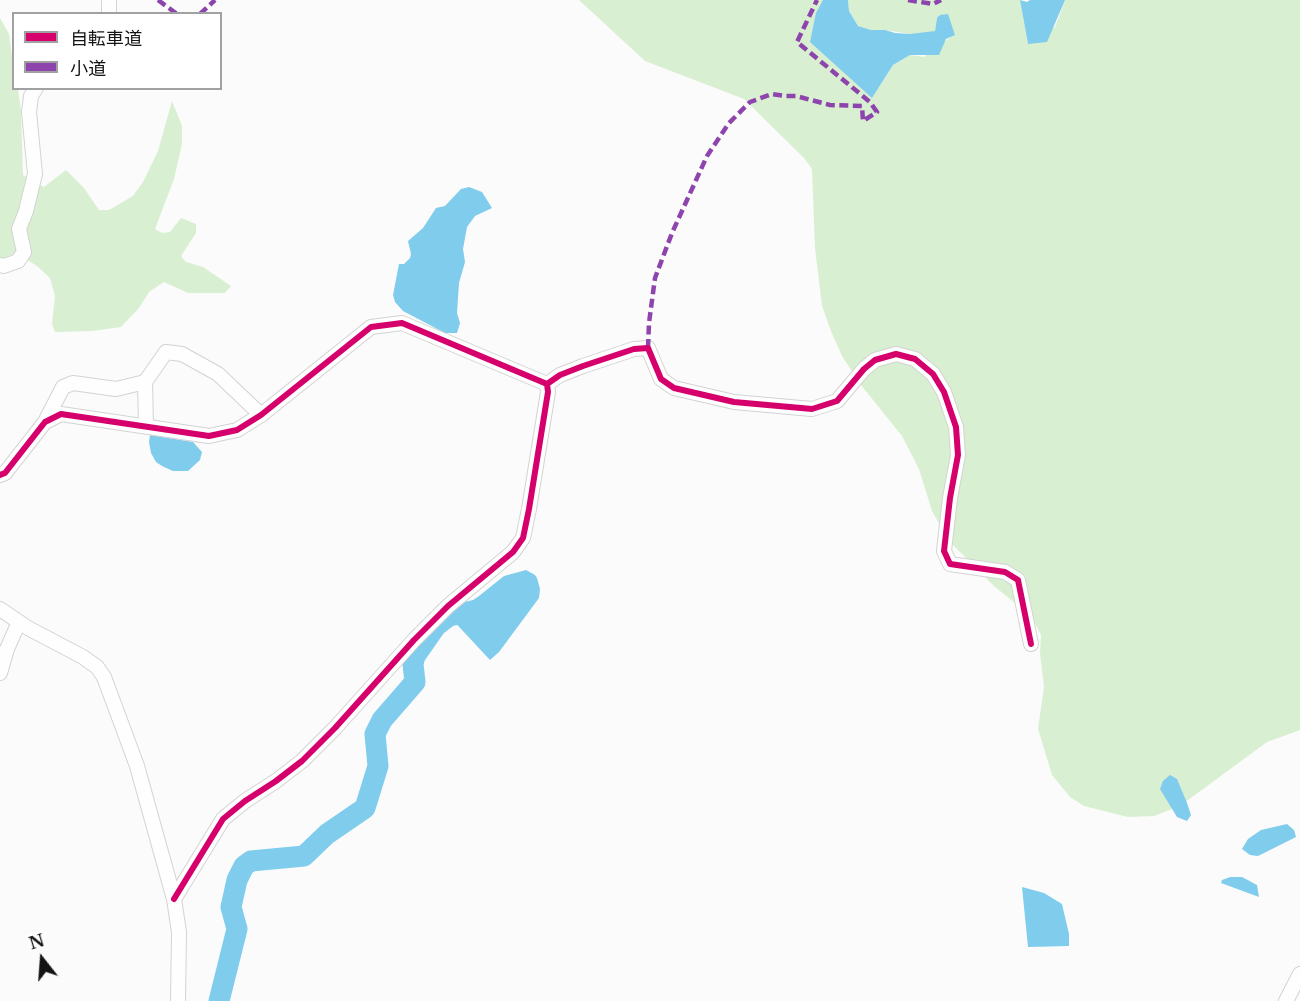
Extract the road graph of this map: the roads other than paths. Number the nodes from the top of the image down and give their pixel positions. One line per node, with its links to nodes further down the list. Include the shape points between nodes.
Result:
1 (35, 90): 2 (street, via 29,112 35,174 19,229 24,252 18,261)
2 (1, 266)
3 (145, 382): 5 (street, via 166,352 182,354 218,374); 6 (street, via 116,389 73,383 63,387); 7 (street)
4 (548, 384): 5 (street, via 402,323 371,327); 11 (street, via 583,366 648,348 661,379 674,388 735,402 812,409 837,401 875,360 896,354 915,359 933,374 944,392 956,427 958,454 944,551 950,564 1005,572 1018,580); 13 (street, via 529,509 522,538 513,552 448,606 302,761 223,819)
5 (261, 415): 7 (street, via 237,430 208,436)
6 (45, 422): 7 (street, via 61,414); 8 (street)
7 (146, 426)
8 (2, 473)
9 (0, 609): 10 (street)
10 (19, 622): 12 (street); 13 (street, via 97,666 104,677 137,766)
11 (1031, 644)
12 (0, 673)
13 (174, 899): 15 (street, via 179,932)
14 (1300, 974): 16 (street)
15 (178, 1001)
16 (1286, 1001)

